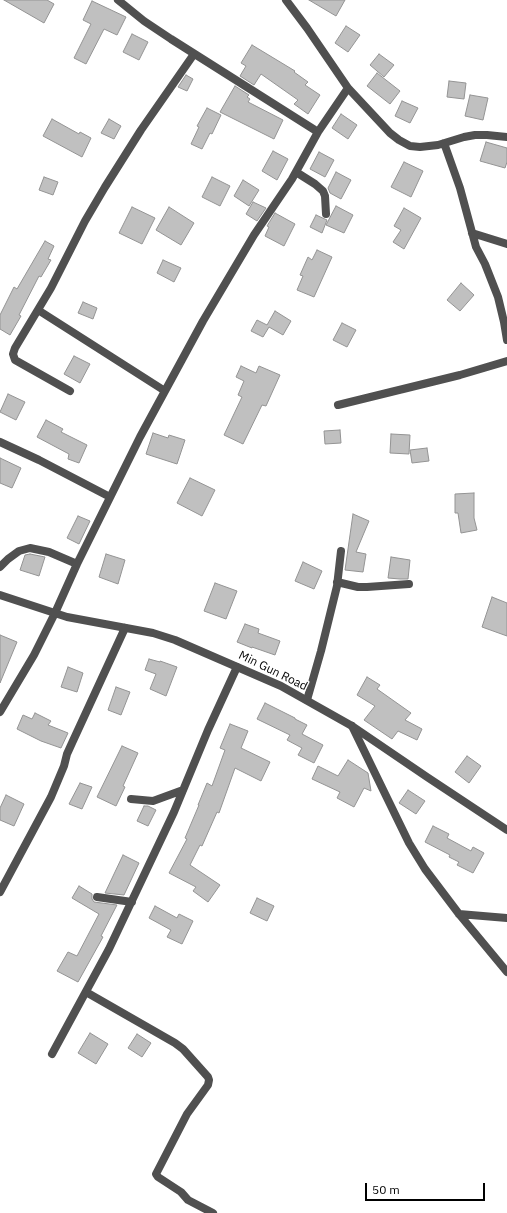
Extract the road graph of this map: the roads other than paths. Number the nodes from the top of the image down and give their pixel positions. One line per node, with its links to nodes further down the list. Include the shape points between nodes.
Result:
1 (118, 0): 3 (street, via 144,21)
2 (286, 0): 4 (street)
3 (194, 54): 5 (street); 12 (street, via 104,187)
4 (348, 88): 5 (street); 7 (street, via 399,140 410,146 420,147)
5 (318, 132): 8 (street)
6 (507, 137): 7 (street, via 475,135)
7 (444, 143): 10 (street)
8 (296, 172): 9 (street, via 323,191); 16 (street, via 233,269)
9 (326, 214)
10 (472, 233): 11 (street); 13 (street, via 498,297)
11 (507, 244)
12 (38, 310): 15 (street, via 15,348 13,357); 16 (street)
13 (507, 340)
14 (507, 361): 17 (street)
15 (70, 391)
16 (165, 391): 19 (street)
17 (338, 405)
18 (0, 442): 19 (street)
19 (110, 497): 21 (street)
20 (341, 551): 23 (street)
21 (77, 564): 22 (street, via 49,552 30,548 19,551); 26 (street)
22 (0, 567)
23 (337, 582): 24 (street, via 367,588); 29 (street)
24 (409, 584)
25 (0, 595): 26 (street, Min Gun Road)
26 (55, 613): 27 (street, Min Gun Road); 30 (street, via 34,655)
27 (126, 628): 28 (street, Min Gun Road, via 175,640); 35 (street, via 67,754 50,797)
28 (238, 667): 29 (street, Min Gun Road); 32 (street)
29 (307, 700): 31 (street, Min Gun Road)
30 (0, 712)
31 (352, 726): 34 (street, Min Gun Road); 38 (street, via 409,843)
32 (183, 790): 33 (street, via 153,800); 37 (street)
33 (131, 799)
34 (507, 830)
35 (0, 892)
36 (97, 897): 37 (street)
37 (132, 902): 41 (street)
38 (459, 914): 39 (street); 40 (street)
39 (507, 918)
40 (507, 972)
41 (86, 992): 42 (street); 43 (street, via 175,1043 208,1077 208,1085 187,1114 156,1174 188,1200)
42 (52, 1054)
43 (213, 1213)

